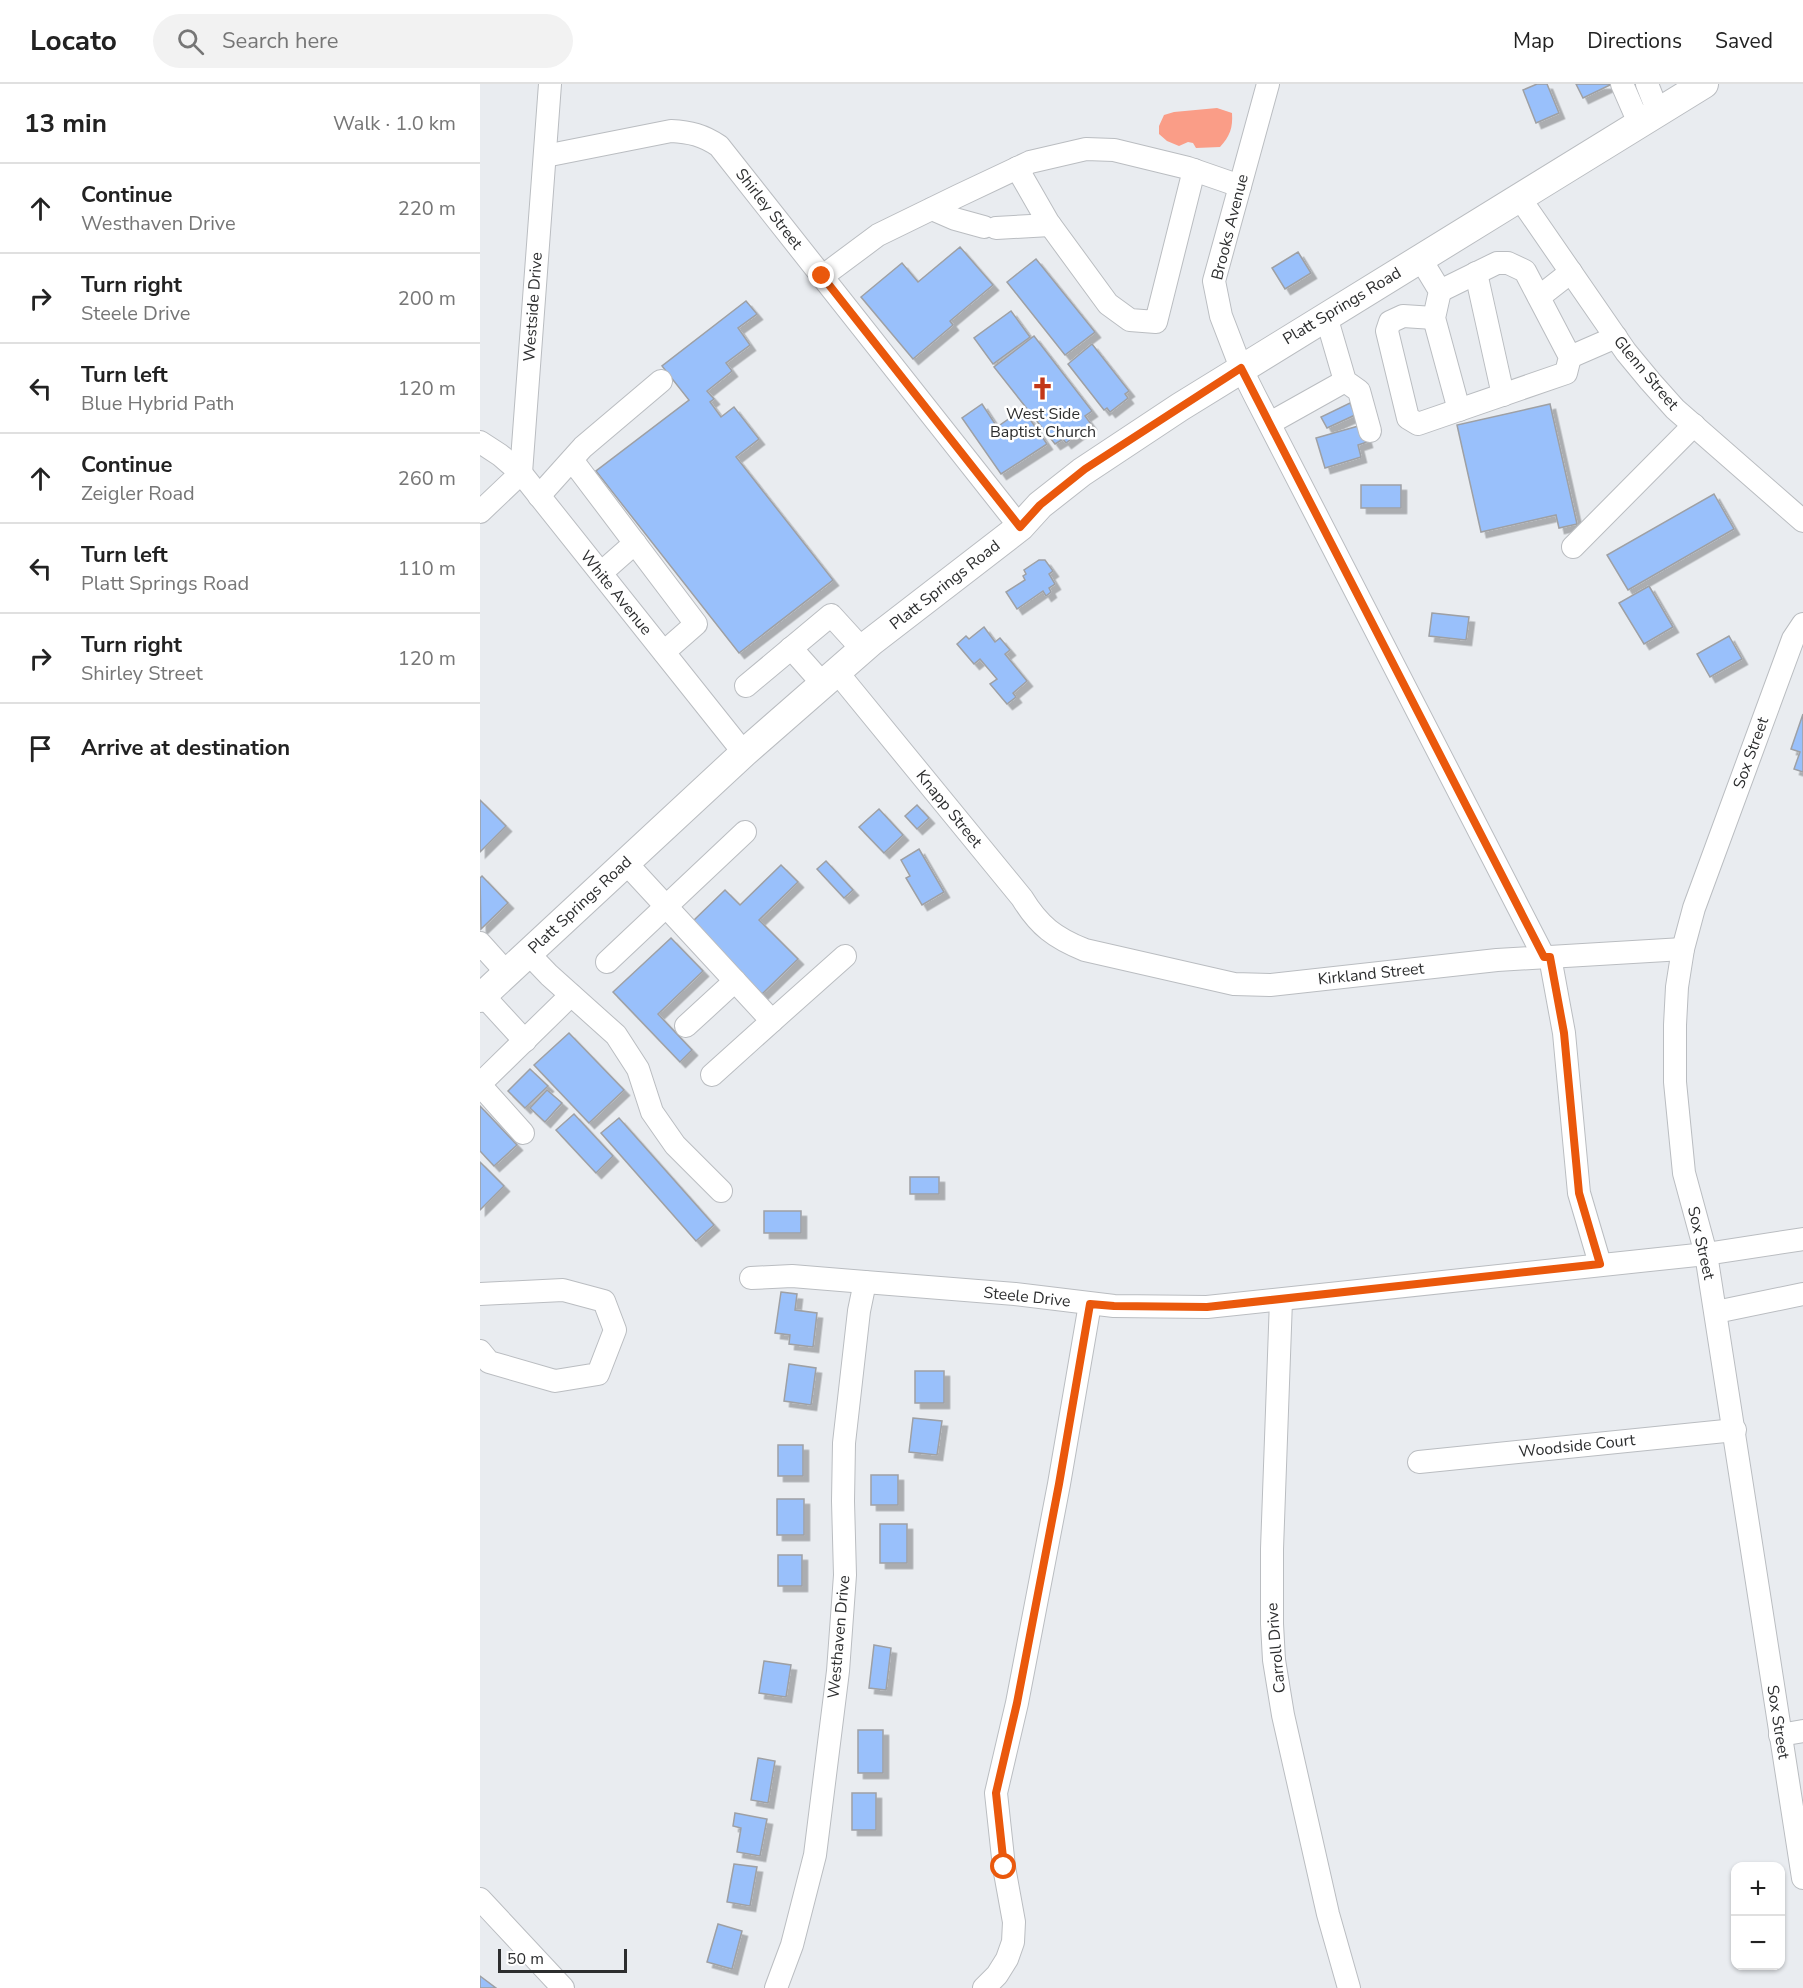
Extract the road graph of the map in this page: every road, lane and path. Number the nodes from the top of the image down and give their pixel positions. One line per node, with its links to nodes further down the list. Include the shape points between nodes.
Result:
1 (550, 84): 7 (street, Westside Drive)
2 (1268, 84): 10 (street, Brooks Avenue)
3 (1623, 84): 6 (street)
4 (1647, 84): 6 (street)
5 (1704, 84): 6 (main road, Platt Springs Road)
6 (1649, 118): 11 (main road, Platt Springs Road)
7 (545, 156): 17 (street, Shirley Street, via 671,131 705,137 731,160); 34 (street, Westside Drive)
8 (1017, 168): 9 (street, via 1095,149); 12 (street); 13 (street)
9 (1194, 170): 10 (street); 13 (street, via 1156,322 1130,320 1108,304)
10 (1240, 186): 24 (street, Brooks Avenue, via 1214,281 1221,316)
11 (1519, 198): 14 (main road, Platt Springs Road); 15 (street, Glenn Street)
12 (932, 209): 13 (street, via 990,228); 17 (street, via 878,235)
13 (1050, 225)
14 (1420, 258): 18 (street); 20 (main road, Platt Springs Road)
15 (1571, 272): 19 (street); 22 (street, Glenn Street)
16 (1476, 273): 18 (street); 19 (street, via 1497,263 1508,263 1525,271); 27 (street)
17 (822, 276): 38 (street, Shirley Street)
18 (1440, 291): 21 (street)
19 (1539, 297): 23 (street)
20 (1326, 316): 24 (main road, Platt Springs Road); 26 (street)
21 (1434, 318): 28 (street); 28 (street, via 1403,316 1390,322 1387,331 1408,418 1418,424)
22 (1616, 337): 23 (street); 30 (street, Glenn Street, via 1650,381)
23 (1570, 357): 27 (street, via 1566,373)
24 (1241, 368): 29 (street, Brooks Avenue); 38 (main road, Platt Springs Road, via 1085,469 1040,505)
25 (661, 381): 33 (street)
26 (1345, 381): 29 (street); 31 (street, via 1359,391)
27 (1503, 395): 28 (street)
28 (1459, 410)
29 (1270, 423): 57 (street, Brooks Avenue)
30 (1694, 425): 37 (street, Glenn Street); 40 (street)
31 (1370, 432)
32 (480, 442): 34 (street, White Avenue)
33 (572, 460): 35 (street); 39 (street)
34 (521, 473): 35 (street, White Avenue); 36 (street)
35 (539, 496): 41 (street, White Avenue)
36 (480, 512)
37 (1803, 522)
38 (1020, 527): 44 (main road, Platt Springs Road)
39 (635, 543): 41 (street); 45 (street, via 696,624)
40 (1574, 547)
41 (601, 573): 45 (street, White Avenue)
42 (1803, 624): 54 (street, Sox Street, via 1793,639 1694,908)
43 (791, 648): 44 (street, via 831,615); 46 (street, Knapp Street); 47 (street)
44 (862, 649): 46 (main road, Platt Springs Road)
45 (664, 652): 48 (street, White Avenue)
46 (830, 678): 48 (main road, Platt Springs Road); 52 (street, Knapp Street, via 1044,928)
47 (746, 686)
48 (744, 753): 50 (main road, Platt Springs Road)
49 (745, 832): 51 (street)
50 (626, 863): 51 (street); 55 (main road, Platt Springs Road)
51 (666, 906): 58 (street); 60 (street)
52 (1064, 942): 57 (street, Kirkland Street, via 1123,960 1253,985)
53 (480, 943): 59 (street)
54 (1683, 949): 57 (street, Kirkland Street); 71 (street, Sox Street, via 1675,1024 1675,1082 1684,1173)
55 (528, 953): 59 (main road, Platt Springs Road); 62 (street)
56 (845, 956): 63 (street)
57 (1547, 957): 72 (street, Brooks Avenue, via 1564,1033 1579,1193)
58 (607, 962)
59 (507, 973): 61 (main road, Platt Springs Road)
60 (735, 981): 63 (street); 64 (street)
61 (481, 995): 65 (street)
62 (571, 995): 65 (street); 69 (street, via 616,1035 638,1069 652,1112 675,1145)
63 (772, 1021): 66 (street)
64 (686, 1026)
65 (525, 1041): 67 (street)
66 (712, 1075)
67 (480, 1085): 68 (street)
68 (523, 1133)
69 (721, 1191)
70 (1803, 1239): 71 (street, Steele Drive)
71 (1706, 1254): 72 (street, Steele Drive); 79 (street, Sox Street)
72 (1600, 1264): 77 (street, Steele Drive)
73 (751, 1278): 74 (street, Steele Drive, via 792,1276)
74 (865, 1282): 78 (street, Steele Drive); 89 (street, Westhaven Drive, via 844,1443 845,1575 838,1671 815,1855)
75 (480, 1294): 80 (street, via 563,1290 604,1301 615,1330 598,1374 555,1381 489,1362)
76 (1803, 1294): 79 (street)
77 (1281, 1300): 78 (street, Steele Drive, via 1207,1307); 91 (street, Carroll Drive, via 1272,1549 1274,1660 1323,1892)
78 (1090, 1304): 90 (street, via 1017,1703 996,1793 1014,1922 1013,1942 997,1975)
79 (1716, 1312): 81 (street, Sox Street)
80 (480, 1352)
81 (1735, 1430): 82 (street, Woodside Court); 84 (street, Sox Street)
82 (1419, 1462)
83 (1803, 1731): 84 (street)
84 (1780, 1735): 85 (street, Sox Street)
85 (1795, 1782): 86 (street, Sox Street)
86 (1803, 1878)
87 (480, 1899): 88 (street)
88 (563, 1988)
89 (776, 1988)
90 (984, 1988)
91 (1349, 1988)

